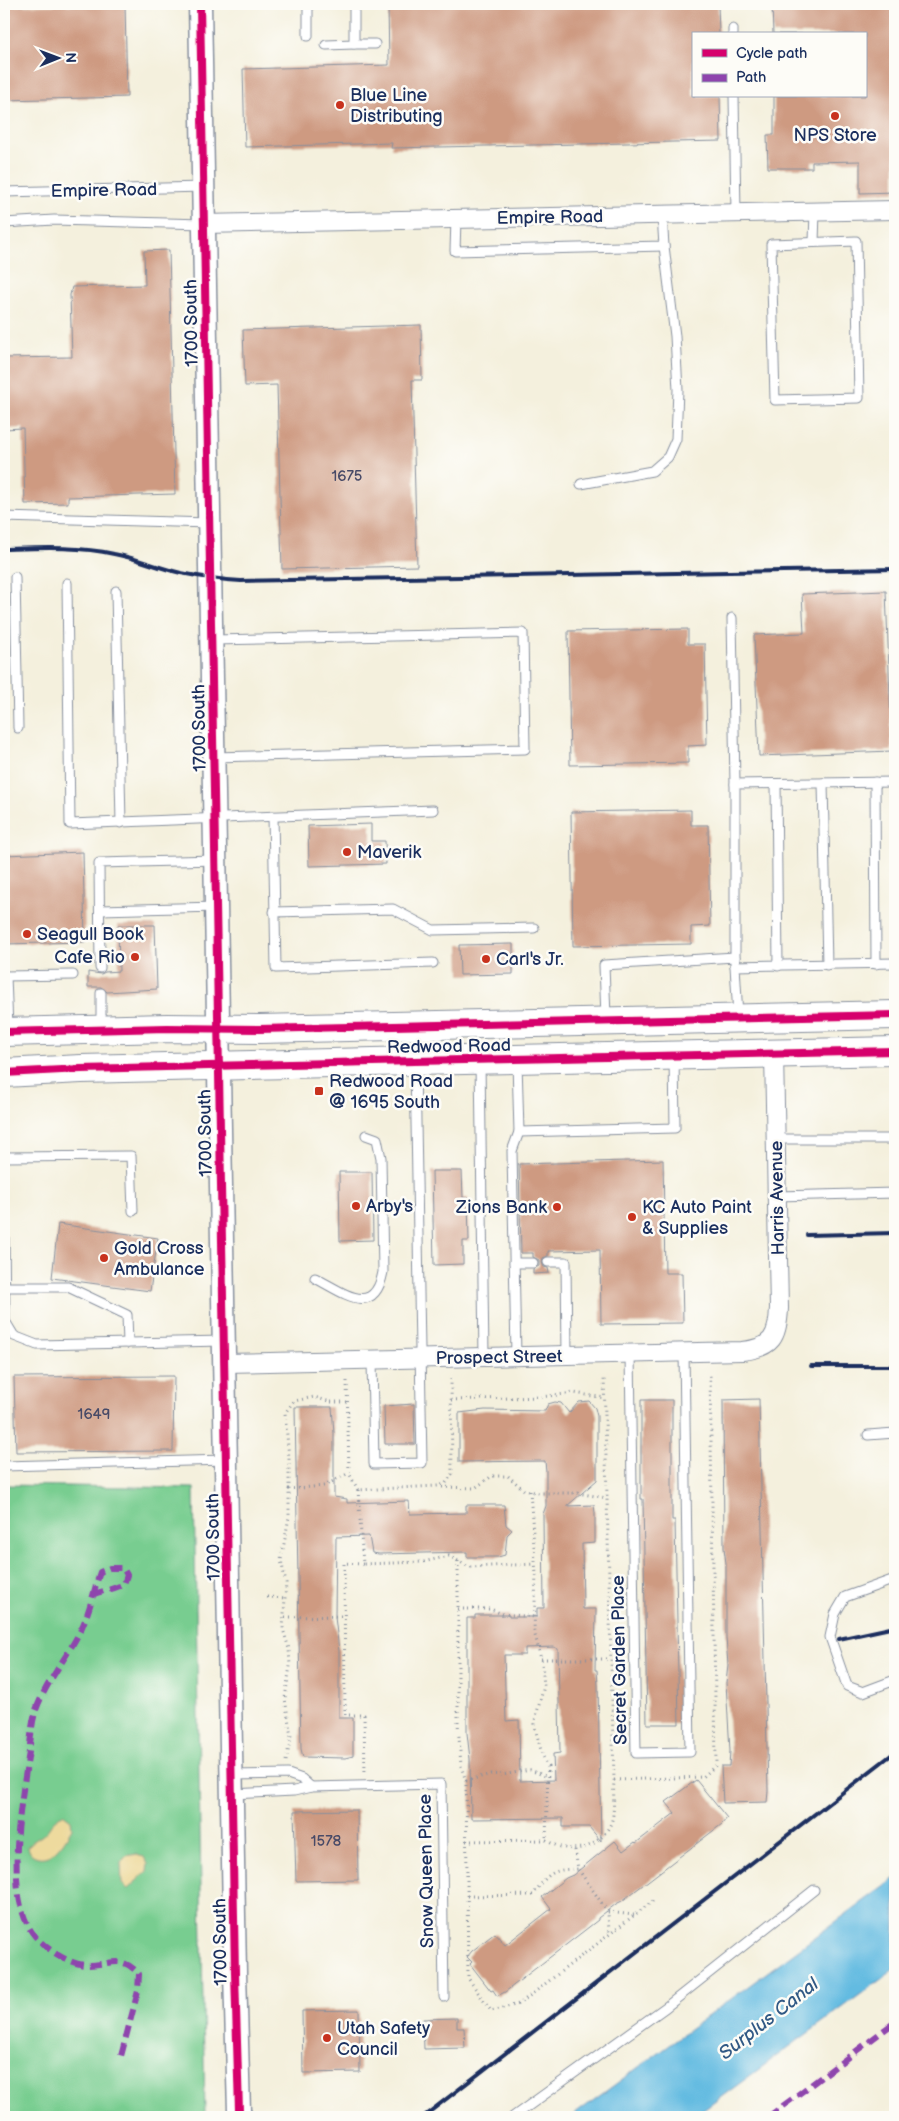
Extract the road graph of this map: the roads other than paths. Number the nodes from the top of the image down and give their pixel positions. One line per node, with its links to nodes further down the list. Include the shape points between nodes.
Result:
1 (200, 4): 9 (street, 1700 South)
2 (308, 4): 4 (lane)
3 (354, 4): 5 (lane)
4 (308, 36)
5 (354, 44): 6 (lane); 7 (lane)
6 (375, 44)
7 (326, 45)
8 (734, 98): 13 (lane)
9 (204, 187): 10 (lane, Empire Road); 17 (street, 1700 South)
10 (4, 192)
11 (895, 210): 12 (street, Empire Road)
12 (815, 212): 13 (street, Empire Road); 18 (lane)
13 (736, 213): 14 (street, Empire Road)
14 (662, 215): 15 (street, Empire Road); 19 (lane)
15 (456, 219): 17 (street, Empire Road); 19 (lane, via 455,251)
16 (4, 224): 17 (lane, via 54,220)
17 (204, 224): 22 (street, 1700 South)
18 (814, 242): 18 (lane, via 771,244 775,400 859,398 856,241)
19 (664, 246): 20 (lane, via 675,336 676,440 668,457 652,470)
20 (581, 484)
21 (4, 517): 22 (lane)
22 (210, 523): 27 (street, 1700 South)
23 (15, 577): 28 (lane)
24 (68, 583): 38 (lane, via 70,824)
25 (116, 591): 38 (lane)
26 (732, 618): 33 (lane)
27 (212, 640): 29 (street, 1700 South); 29 (lane, via 523,633 525,749)
28 (18, 728)
29 (214, 757): 37 (street, 1700 South)
30 (875, 782): 31 (lane); 32 (lane); 47 (lane)
31 (895, 782)
32 (823, 783): 34 (lane); 48 (lane)
33 (735, 784): 34 (lane); 44 (lane)
34 (776, 784): 50 (lane)
35 (433, 810): 36 (lane)
36 (273, 816): 37 (lane); 42 (lane)
37 (215, 817): 38 (lane); 39 (street, 1700 South)
38 (122, 823)
39 (216, 860): 40 (street, 1700 South); 41 (lane, via 99,864)
40 (217, 907): 41 (lane); 59 (street, 1700 South)
41 (100, 910): 51 (lane)
42 (274, 912): 43 (lane, via 393,909 433,930); 45 (lane, via 276,968)
43 (534, 928)
44 (735, 957): 49 (lane); 57 (lane, via 604,965)
45 (433, 963)
46 (895, 963): 47 (lane)
47 (876, 964): 48 (lane)
48 (827, 965): 50 (lane)
49 (736, 966): 50 (lane); 56 (lane)
50 (778, 966)
51 (100, 968)
52 (73, 975): 53 (lane)
53 (5, 976): 60 (lane)
54 (101, 993): 58 (lane)
55 (895, 1015): 56 (main road, Redwood Road)
56 (738, 1017): 57 (main road, Redwood Road)
57 (606, 1020): 59 (main road, Redwood Road)
58 (101, 1029): 59 (main road, Redwood Road); 60 (main road, Redwood Road)
59 (219, 1029): 67 (street, 1700 South)
60 (6, 1032)
61 (895, 1051): 62 (main road, Redwood Road)
62 (774, 1054): 63 (main road, Redwood Road); 71 (street, Harris Avenue)
63 (674, 1056): 64 (main road, Redwood Road); 69 (lane, via 675,1128)
64 (517, 1059): 65 (main road, Redwood Road); 69 (lane)
65 (480, 1060): 66 (main road, Redwood Road); 90 (lane)
66 (414, 1061): 67 (main road, Redwood Road); 91 (lane)
67 (220, 1066): 68 (main road, Redwood Road); 83 (street, 1700 South)
68 (4, 1073)
69 (519, 1132): 79 (lane, via 512,1151)
70 (366, 1135): 81 (lane, via 377,1139 380,1152 381,1283 377,1292 363,1300)
71 (776, 1139): 72 (lane); 75 (street, Harris Avenue)
72 (895, 1139)
73 (4, 1156): 76 (lane, via 131,1156)
74 (895, 1193): 75 (lane)
75 (777, 1196): 84 (street, Harris Avenue, via 779,1313 778,1328)
76 (133, 1211)
77 (4, 1232): 82 (lane)
78 (548, 1262): 88 (lane, via 566,1262)
79 (514, 1263): 80 (lane); 89 (lane)
80 (533, 1263)
81 (315, 1278)
82 (5, 1287): 85 (lane, via 68,1287 127,1314); 85 (lane, via 5,1321 14,1336 37,1346)
83 (224, 1341): 85 (lane); 93 (street, 1700 South)
84 (771, 1341): 86 (street, Prospect Street, via 751,1350)
85 (128, 1343)
86 (684, 1352): 87 (street, Prospect Street); 87 (lane, Secret Garden Place, via 690,1752 636,1753)
87 (630, 1354): 88 (street, Prospect Street)
88 (567, 1355): 89 (street, Prospect Street)
89 (516, 1356): 90 (street, Prospect Street)
90 (484, 1357): 91 (street, Prospect Street)
91 (420, 1359): 92 (street, Prospect Street); 92 (lane, via 422,1463 374,1464)
92 (372, 1360): 93 (street, Prospect Street)
93 (225, 1363): 96 (street, 1700 South)
94 (895, 1433): 95 (lane)
95 (868, 1435)
96 (227, 1460): 97 (lane); 100 (street, 1700 South)
97 (4, 1466)
98 (895, 1580): 99 (lane, via 845,1597 834,1614 830,1638 847,1686 864,1692)
99 (895, 1680)
100 (232, 1784): 101 (lane, Snow Queen Place, via 294,1791); 101 (lane, via 284,1774 299,1777); 104 (street, 1700 South)
101 (311, 1787): 103 (lane, Snow Queen Place, via 441,1784)
102 (814, 1890): 105 (lane, via 666,2007)
103 (444, 1998)
104 (239, 2115)
105 (514, 2117)

